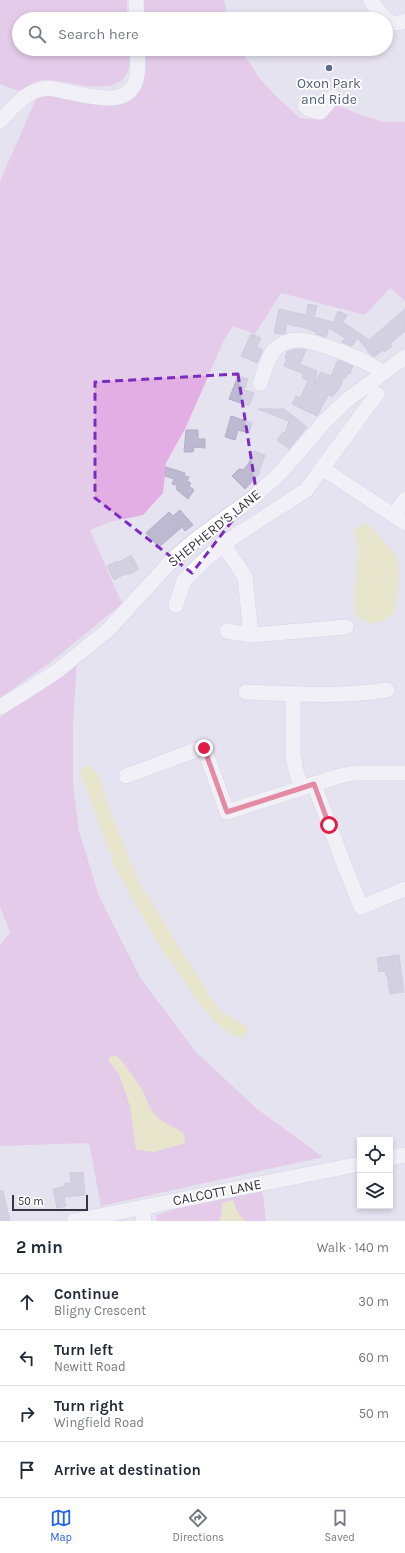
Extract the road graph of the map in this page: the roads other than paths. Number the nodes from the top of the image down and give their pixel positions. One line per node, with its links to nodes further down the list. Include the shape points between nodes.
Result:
1 (136, 0): 3 (street)
2 (370, 0): 4 (street)
3 (137, 12)
4 (379, 12)
5 (405, 21): 6 (street)
6 (393, 23)
7 (137, 56): 10 (street, via 136,82 130,92 122,96 109,99 48,88 30,93)
8 (333, 97): 9 (street, via 320,112)
9 (305, 106)
10 (0, 121)
11 (405, 357): 12 (street, SHEPHERD'S LANE)
12 (382, 373): 13 (street, via 373,365 356,358 309,341 298,340 275,349); 26 (street, SHEPHERD'S LANE, via 325,421 281,472 253,498 174,558 108,630 57,671)
13 (260, 383)
14 (377, 394): 15 (street)
15 (322, 468): 17 (street); 18 (street, via 306,490)
16 (405, 499): 17 (street)
17 (399, 519)
18 (223, 544): 19 (street, via 184,580); 22 (street, via 245,577)
19 (176, 605)
20 (346, 627): 22 (street)
21 (227, 631): 22 (street)
22 (251, 635)
23 (387, 690): 25 (street)
24 (246, 692): 25 (street)
25 (293, 694): 29 (street, via 292,756 296,771)
26 (0, 707)
27 (405, 773): 29 (street, via 354,774)
28 (126, 776): 29 (street, via 204,748 227,812)
29 (308, 786): 30 (street, via 361,907)
30 (405, 889)
31 (405, 1155): 32 (street)
32 (393, 1157)
33 (357, 1165): 34 (street, CALCOTT LANE)
34 (143, 1214): 35 (street, CALCOTT LANE)
35 (74, 1221)

